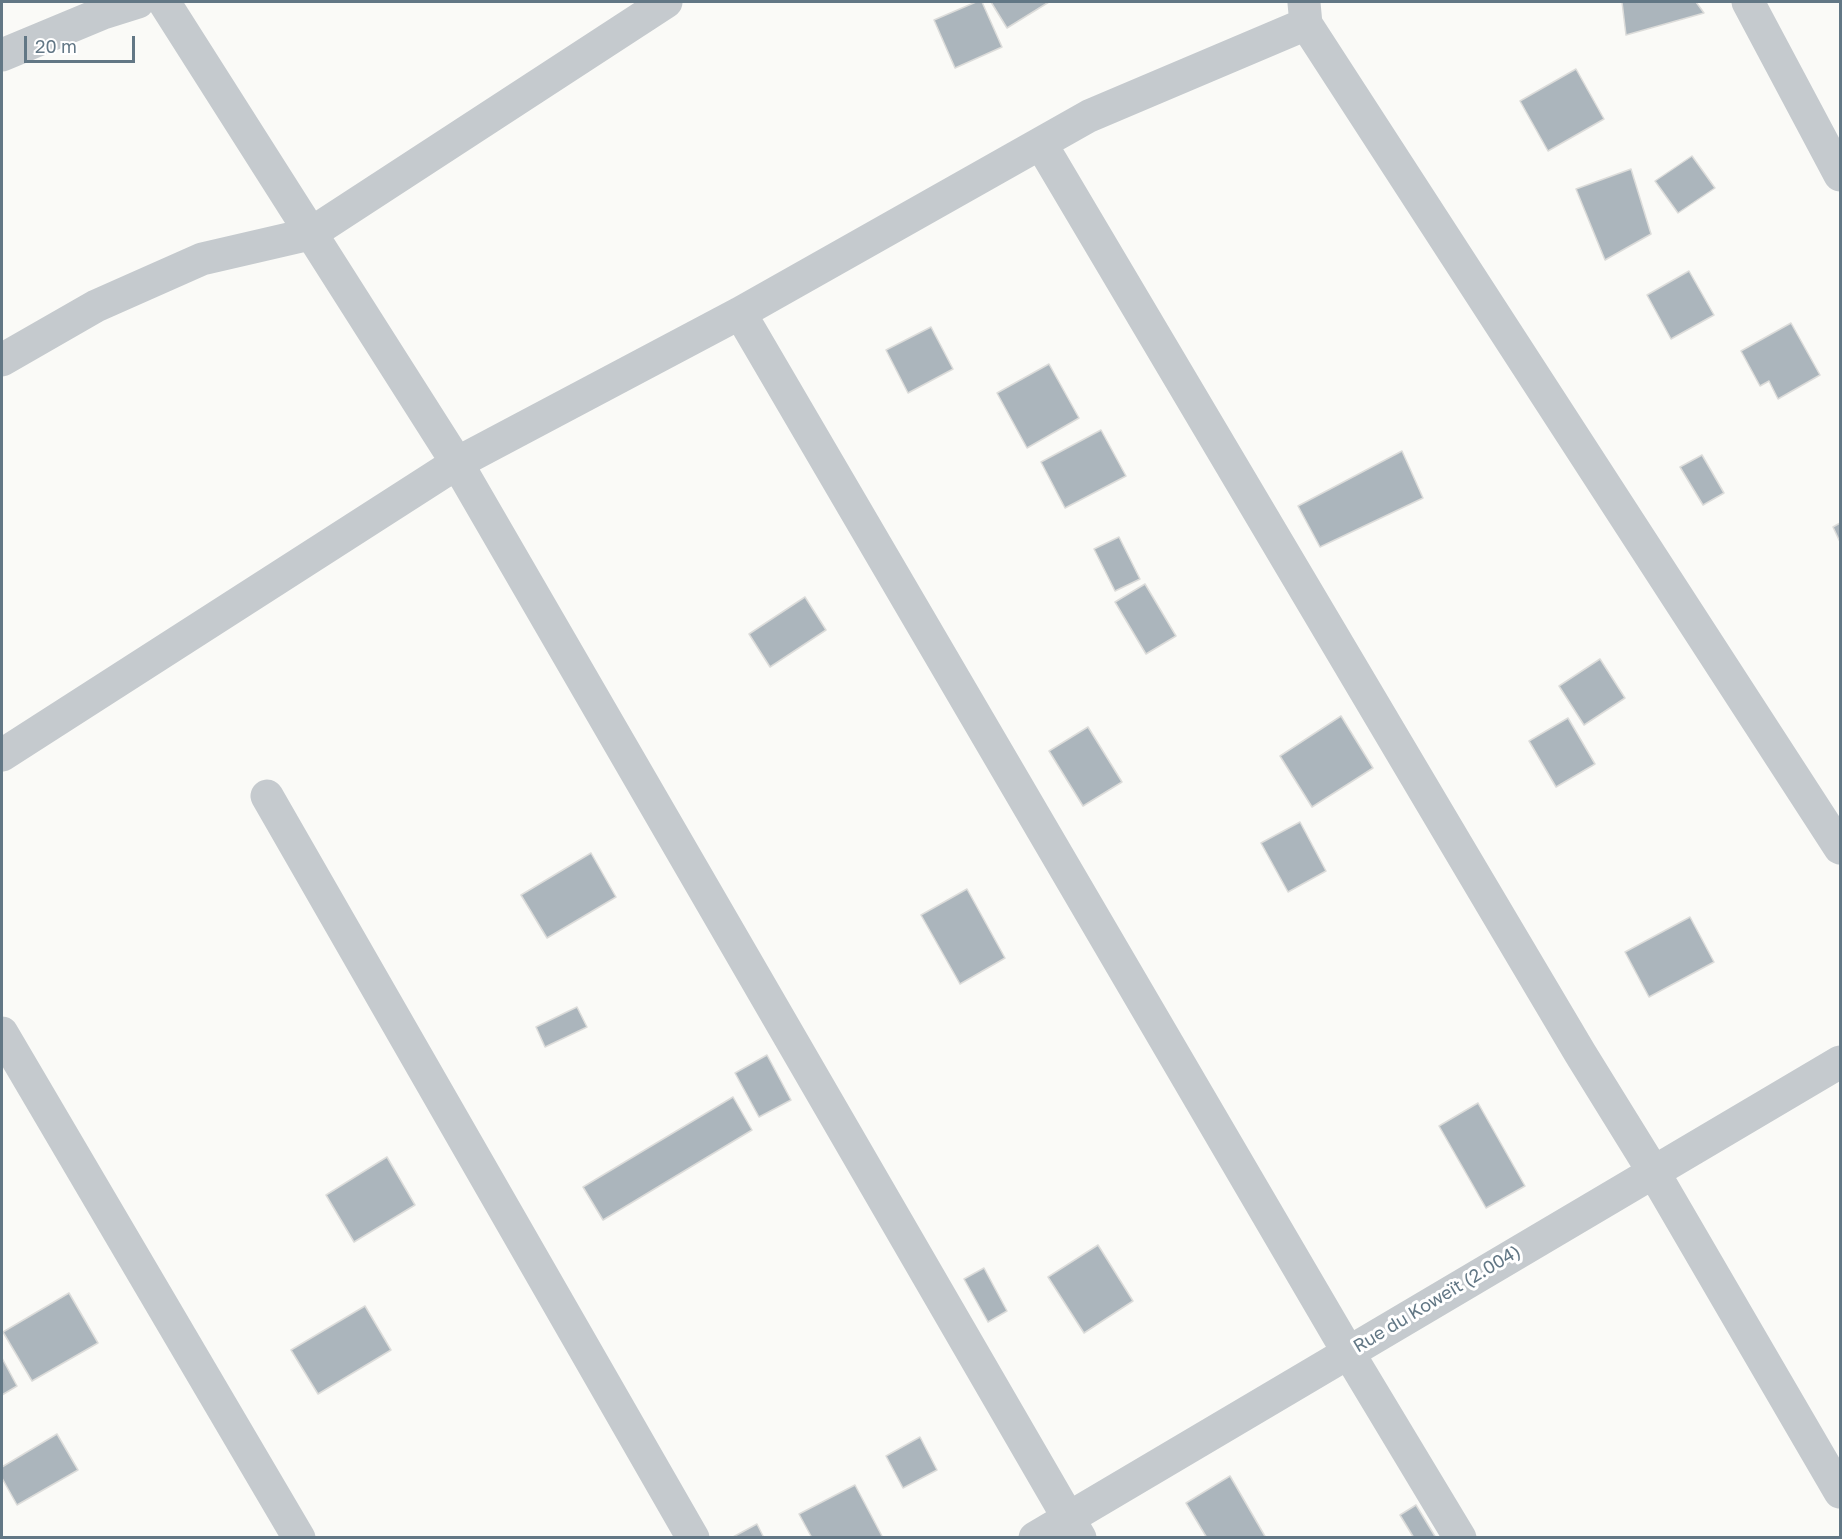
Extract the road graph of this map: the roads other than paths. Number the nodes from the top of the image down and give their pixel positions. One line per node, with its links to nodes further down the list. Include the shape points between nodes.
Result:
1 (138, 2): 6 (street)
2 (164, 2): 9 (street)
3 (666, 2): 9 (street)
4 (1748, 2): 8 (street)
5 (1305, 13): 7 (street, via 1089,116); 15 (street)
6 (2, 55)
7 (1041, 144): 10 (street); 18 (street)
8 (1840, 175)
9 (310, 234): 11 (street, via 202,259 96,306); 12 (street)
10 (740, 313): 12 (street); 19 (street)
11 (2, 360)
12 (457, 463): 13 (street); 21 (street)
13 (2, 755)
14 (267, 796): 23 (street)
15 (1840, 848)
16 (2, 1033): 22 (street)
17 (1840, 1062): 18 (street, Rue du Koweït (2.004))
18 (1653, 1171): 19 (street, Rue du Koweït (2.004)); 20 (street)
19 (1348, 1352): 21 (street, Rue du Koweït (2.004)); 25 (street)
20 (1840, 1492)
21 (1074, 1527): 24 (street, Rue du Koweït (2.004))
22 (299, 1538)
23 (693, 1538)
24 (1035, 1538)
25 (1460, 1538)

